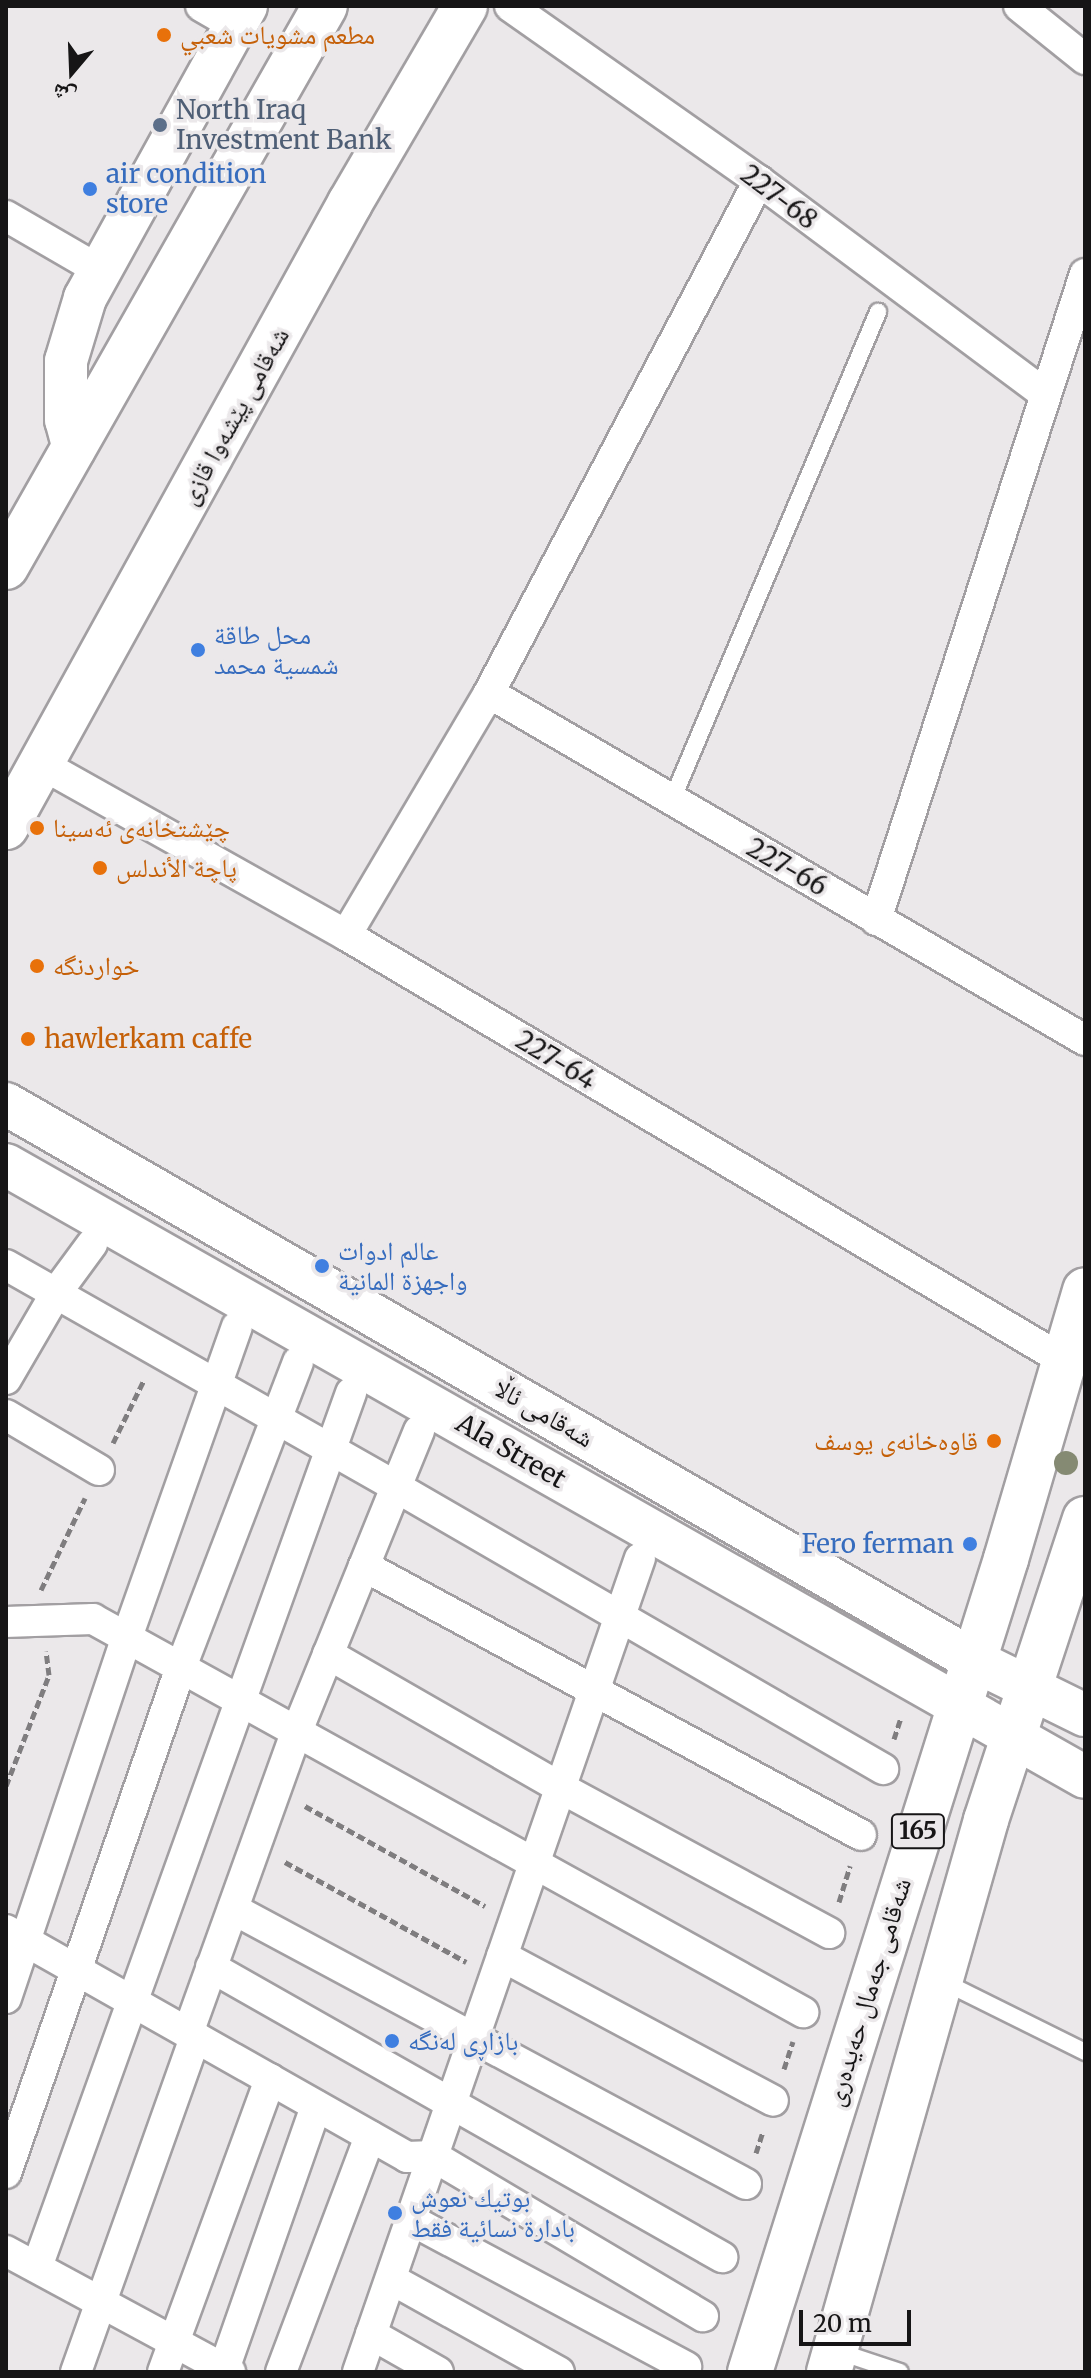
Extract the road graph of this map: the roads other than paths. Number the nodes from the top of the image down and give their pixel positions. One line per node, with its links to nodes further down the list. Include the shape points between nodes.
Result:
1 (325, 6): 13 (main road)
2 (465, 6): 16 (main road, شەقامی پێشەوا قازی, via 350,203)
3 (510, 6): 7 (street, 227-68)
4 (1019, 6): 6 (street)
5 (227, 13): 9 (main road)
6 (1085, 59)
7 (759, 181): 12 (street, 227-68); 15 (street)
8 (6, 216): 9 (street)
9 (101, 271): 13 (main road, via 85,298 66,361 66,420)
10 (1085, 274): 12 (street)
11 (878, 312): 17 (lane)
12 (1045, 394): 19 (street)
13 (74, 449): 14 (main road)
14 (6, 567)
15 (489, 693): 17 (street, 227-66); 20 (street)
16 (43, 765): 18 (main road, شەقامی پێشەوا قازی); 20 (street, 227-64)
17 (672, 800): 19 (street, 227-66)
18 (6, 827)
19 (876, 920): 21 (street, 227-66)
20 (346, 935): 29 (street, 227-64)
21 (1085, 1040)
22 (6, 1104): 47 (main road, شه‌قامی ئاڵا)
23 (6, 1165): 52 (main road, Ala Street)
24 (92, 1244): 27 (street)
25 (6, 1265): 27 (street)
26 (1085, 1290): 29 (main road, شەقامی جەمال حەیدەری / 165)
27 (56, 1293): 31 (street); 32 (street)
28 (237, 1327): 32 (street)
29 (1065, 1361): 47 (main road, شەقامی جەمال حەیدەری / 165)
30 (298, 1362): 35 (street)
31 (6, 1379)
32 (216, 1385): 35 (street); 45 (street)
33 (351, 1393): 37 (street)
34 (6, 1415): 38 (street)
35 (276, 1418): 37 (street); 48 (street)
36 (419, 1431): 39 (street)
37 (332, 1451): 39 (street); 51 (street)
38 (99, 1470)
39 (396, 1487): 42 (street); 43 (street)
40 (1085, 1519): 49 (main road, 165)
41 (640, 1558): 43 (street)
42 (364, 1566): 46 (street); 50 (street)
43 (619, 1618): 50 (street); 56 (street)
44 (6, 1622): 45 (street, via 93,1619)
45 (127, 1637): 48 (street); 63 (street)
46 (328, 1654): 54 (street); 58 (street)
47 (971, 1659): 49 (main road, شه‌قامی ئاڵا); 52 (main road, شەقامی جەمال حەیدەری / 165)
48 (181, 1667): 51 (street); 66 (street)
49 (1030, 1687): 53 (main road, شه‌قامی ئاڵا); 55 (main road, 165)
50 (594, 1691): 58 (street); 59 (street)
51 (240, 1699): 54 (street); 69 (street)
52 (957, 1704): 55 (main road, Ala Street); 99 (main road, شەقامی جەمال حەیدەری / 165)
53 (1085, 1715)
54 (297, 1731): 60 (street); 61 (street)
55 (1015, 1740): 57 (main road); 67 (main road, 165, via 986,1820)
56 (883, 1769)
57 (1085, 1777)
58 (561, 1788): 60 (street); 62 (street)
59 (861, 1835)
60 (535, 1861): 65 (street); 70 (street)
61 (233, 1909): 64 (street); 72 (street)
62 (829, 1933)
63 (16, 1936): 66 (street); 68 (street)
64 (211, 1967): 71 (street); 76 (street)
65 (498, 1967): 72 (street); 75 (street)
66 (77, 1971): 69 (street); 80 (street)
67 (941, 1981): 73 (lane); 90 (main road, 165)
68 (6, 1998)
69 (130, 2001): 71 (street); 84 (street)
70 (803, 2012)
71 (191, 2035): 74 (street); 86 (street)
72 (474, 2037): 76 (street); 81 (street)
73 (1085, 2052)
74 (270, 2079): 77 (street); 89 (street)
75 (773, 2101)
76 (451, 2103): 79 (street); 83 (street)
77 (316, 2106): 78 (street); 92 (street)
78 (370, 2136): 79 (street, via 407,2157); 95 (street)
79 (433, 2156): 82 (street); 87 (street)
80 (6, 2173)
81 (746, 2184)
82 (411, 2220): 85 (street); 91 (street)
83 (722, 2257)
84 (16, 2264): 86 (street)
85 (391, 2279): 88 (street); 98 (street)
86 (101, 2302): 89 (street); 93 (street)
87 (703, 2316)
88 (371, 2334): 96 (street); 97 (street)
89 (174, 2341): 92 (street); 94 (street)
90 (833, 2361): 100 (lane)
91 (686, 2367)
92 (226, 2371)
93 (76, 2372)
94 (163, 2372)
95 (281, 2372)
96 (358, 2372)
97 (438, 2372)
98 (559, 2372)
99 (750, 2372)
100 (900, 2372)

